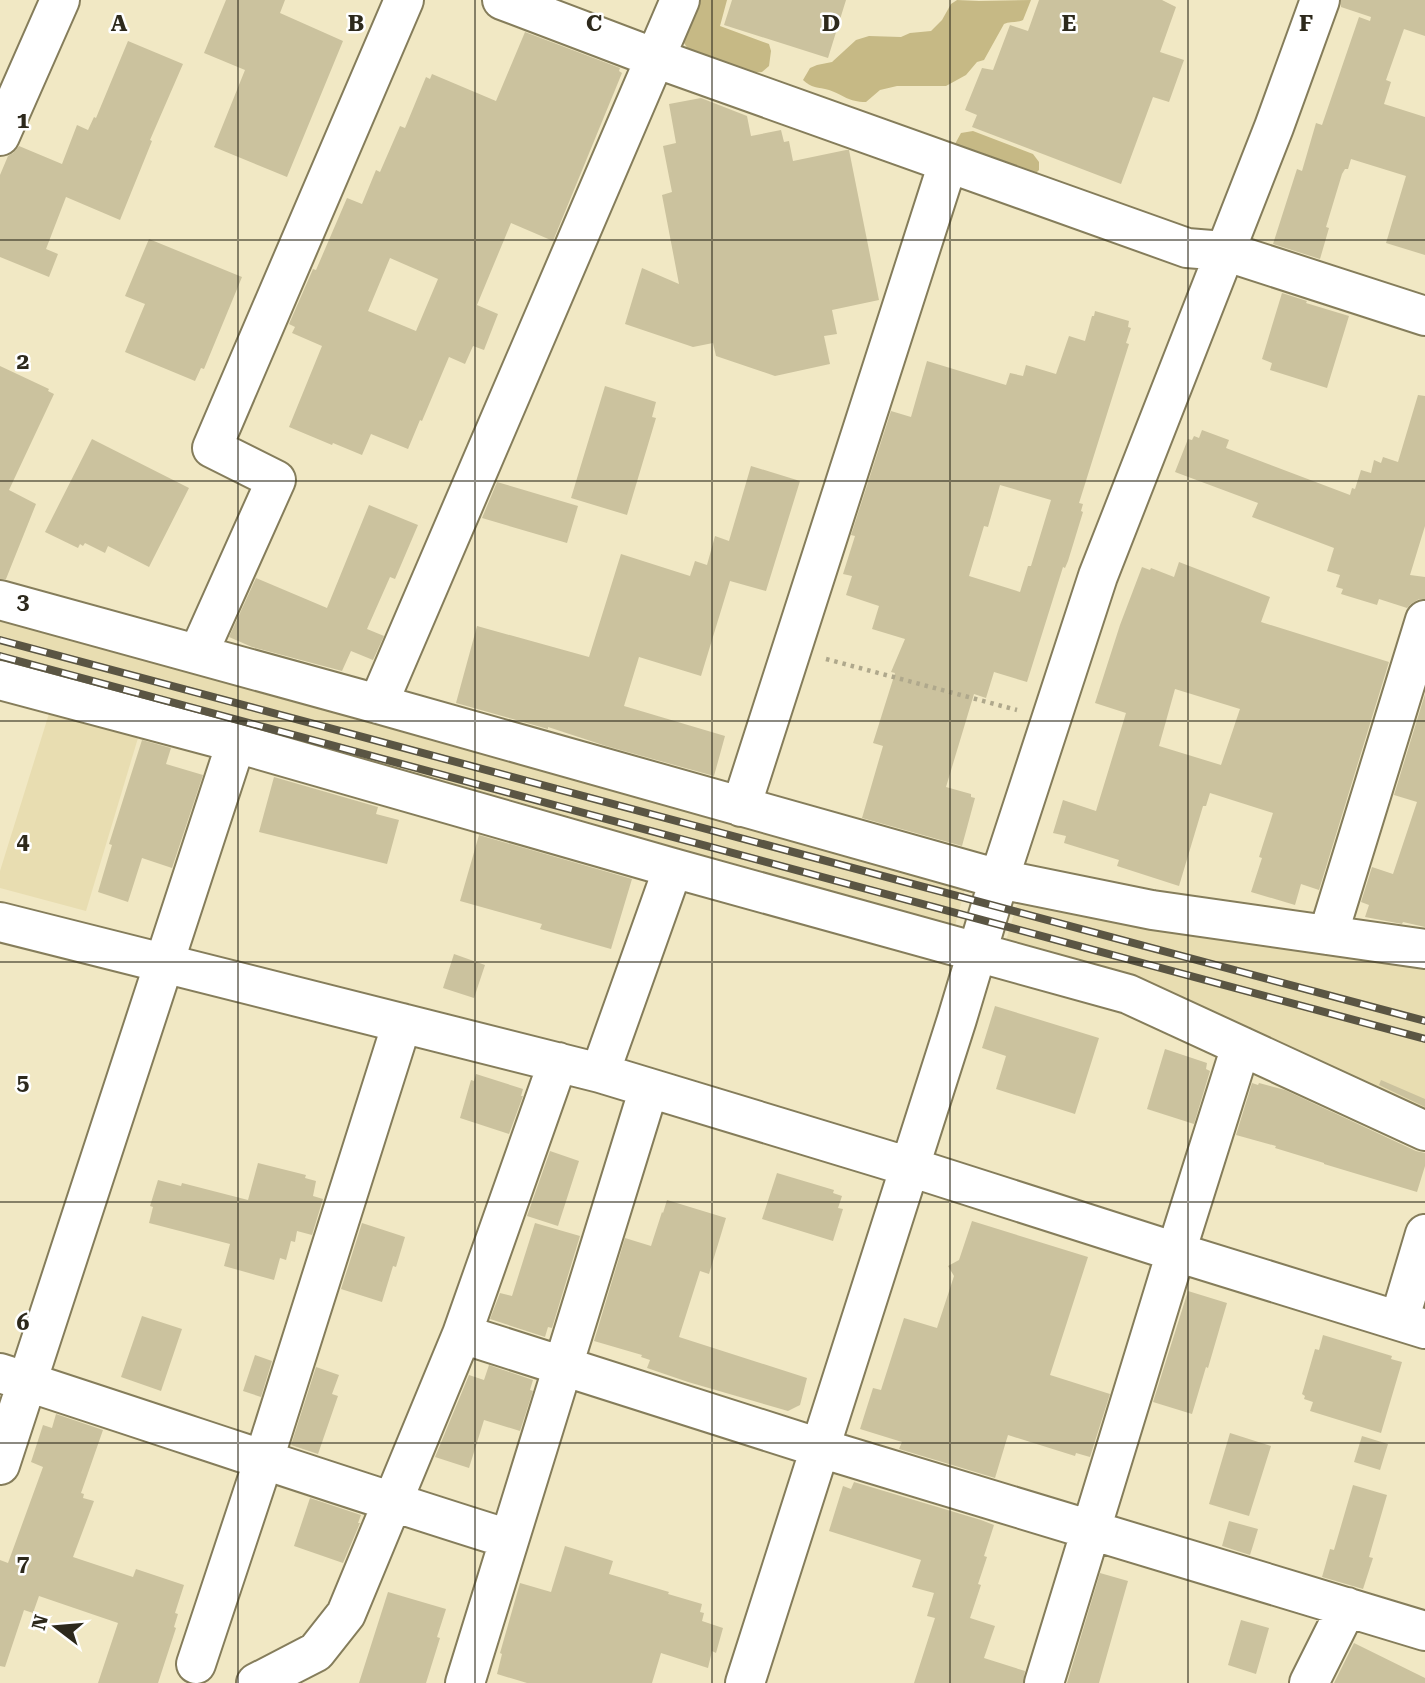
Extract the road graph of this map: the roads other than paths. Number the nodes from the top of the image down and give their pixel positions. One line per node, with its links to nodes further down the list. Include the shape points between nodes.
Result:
1 (60, 0): 7 (street)
2 (404, 0): 13 (street, via 212,448 276,480)
3 (502, 0): 6 (street)
4 (680, 0): 6 (street)
5 (1320, 0): 9 (street)
6 (655, 58): 8 (street); 15 (street)
7 (0, 136)
8 (948, 163): 9 (street, via 1187,248); 17 (street)
9 (1224, 251): 10 (street); 19 (street, via 1098,576)
10 (1425, 316)
11 (0, 600): 13 (street)
12 (1425, 620): 21 (street)
13 (198, 654): 15 (street)
14 (0, 680): 16 (street)
15 (378, 704): 17 (street)
16 (236, 744): 18 (street); 24 (street)
17 (741, 807): 19 (street)
18 (673, 868): 23 (street); 28 (street)
19 (999, 879): 21 (street, via 1152,910); 23 (street)
20 (0, 922): 24 (street)
21 (1328, 935): 22 (street)
22 (1425, 948)
23 (978, 952): 26 (street, via 1128,994); 31 (street)
24 (164, 963): 25 (street); 37 (street)
25 (401, 1023): 27 (street); 39 (street)
26 (1241, 1046): 30 (street); 33 (street)
27 (558, 1062): 28 (street); 35 (street)
28 (600, 1073): 29 (street)
29 (649, 1088): 31 (street); 36 (street)
30 (1425, 1131)
31 (910, 1167): 33 (street); 38 (street)
32 (1425, 1234): 34 (street)
33 (1176, 1252): 34 (street); 42 (street)
34 (1412, 1325)
35 (462, 1334): 36 (street); 41 (street)
36 (563, 1366): 38 (street); 43 (street)
37 (14, 1377): 39 (street); 40 (street)
38 (820, 1448): 42 (street); 49 (street)
39 (264, 1459): 41 (street); 46 (street)
40 (0, 1465)
41 (393, 1503): 43 (street); 47 (street, via 346,1614 316,1652)
42 (1092, 1529): 44 (street); 50 (street)
43 (509, 1539): 48 (street)
44 (1347, 1607): 45 (street); 51 (street)
45 (1425, 1631)
46 (195, 1664)
47 (256, 1683)
48 (465, 1683)
49 (745, 1683)
50 (1044, 1683)
51 (1310, 1683)

